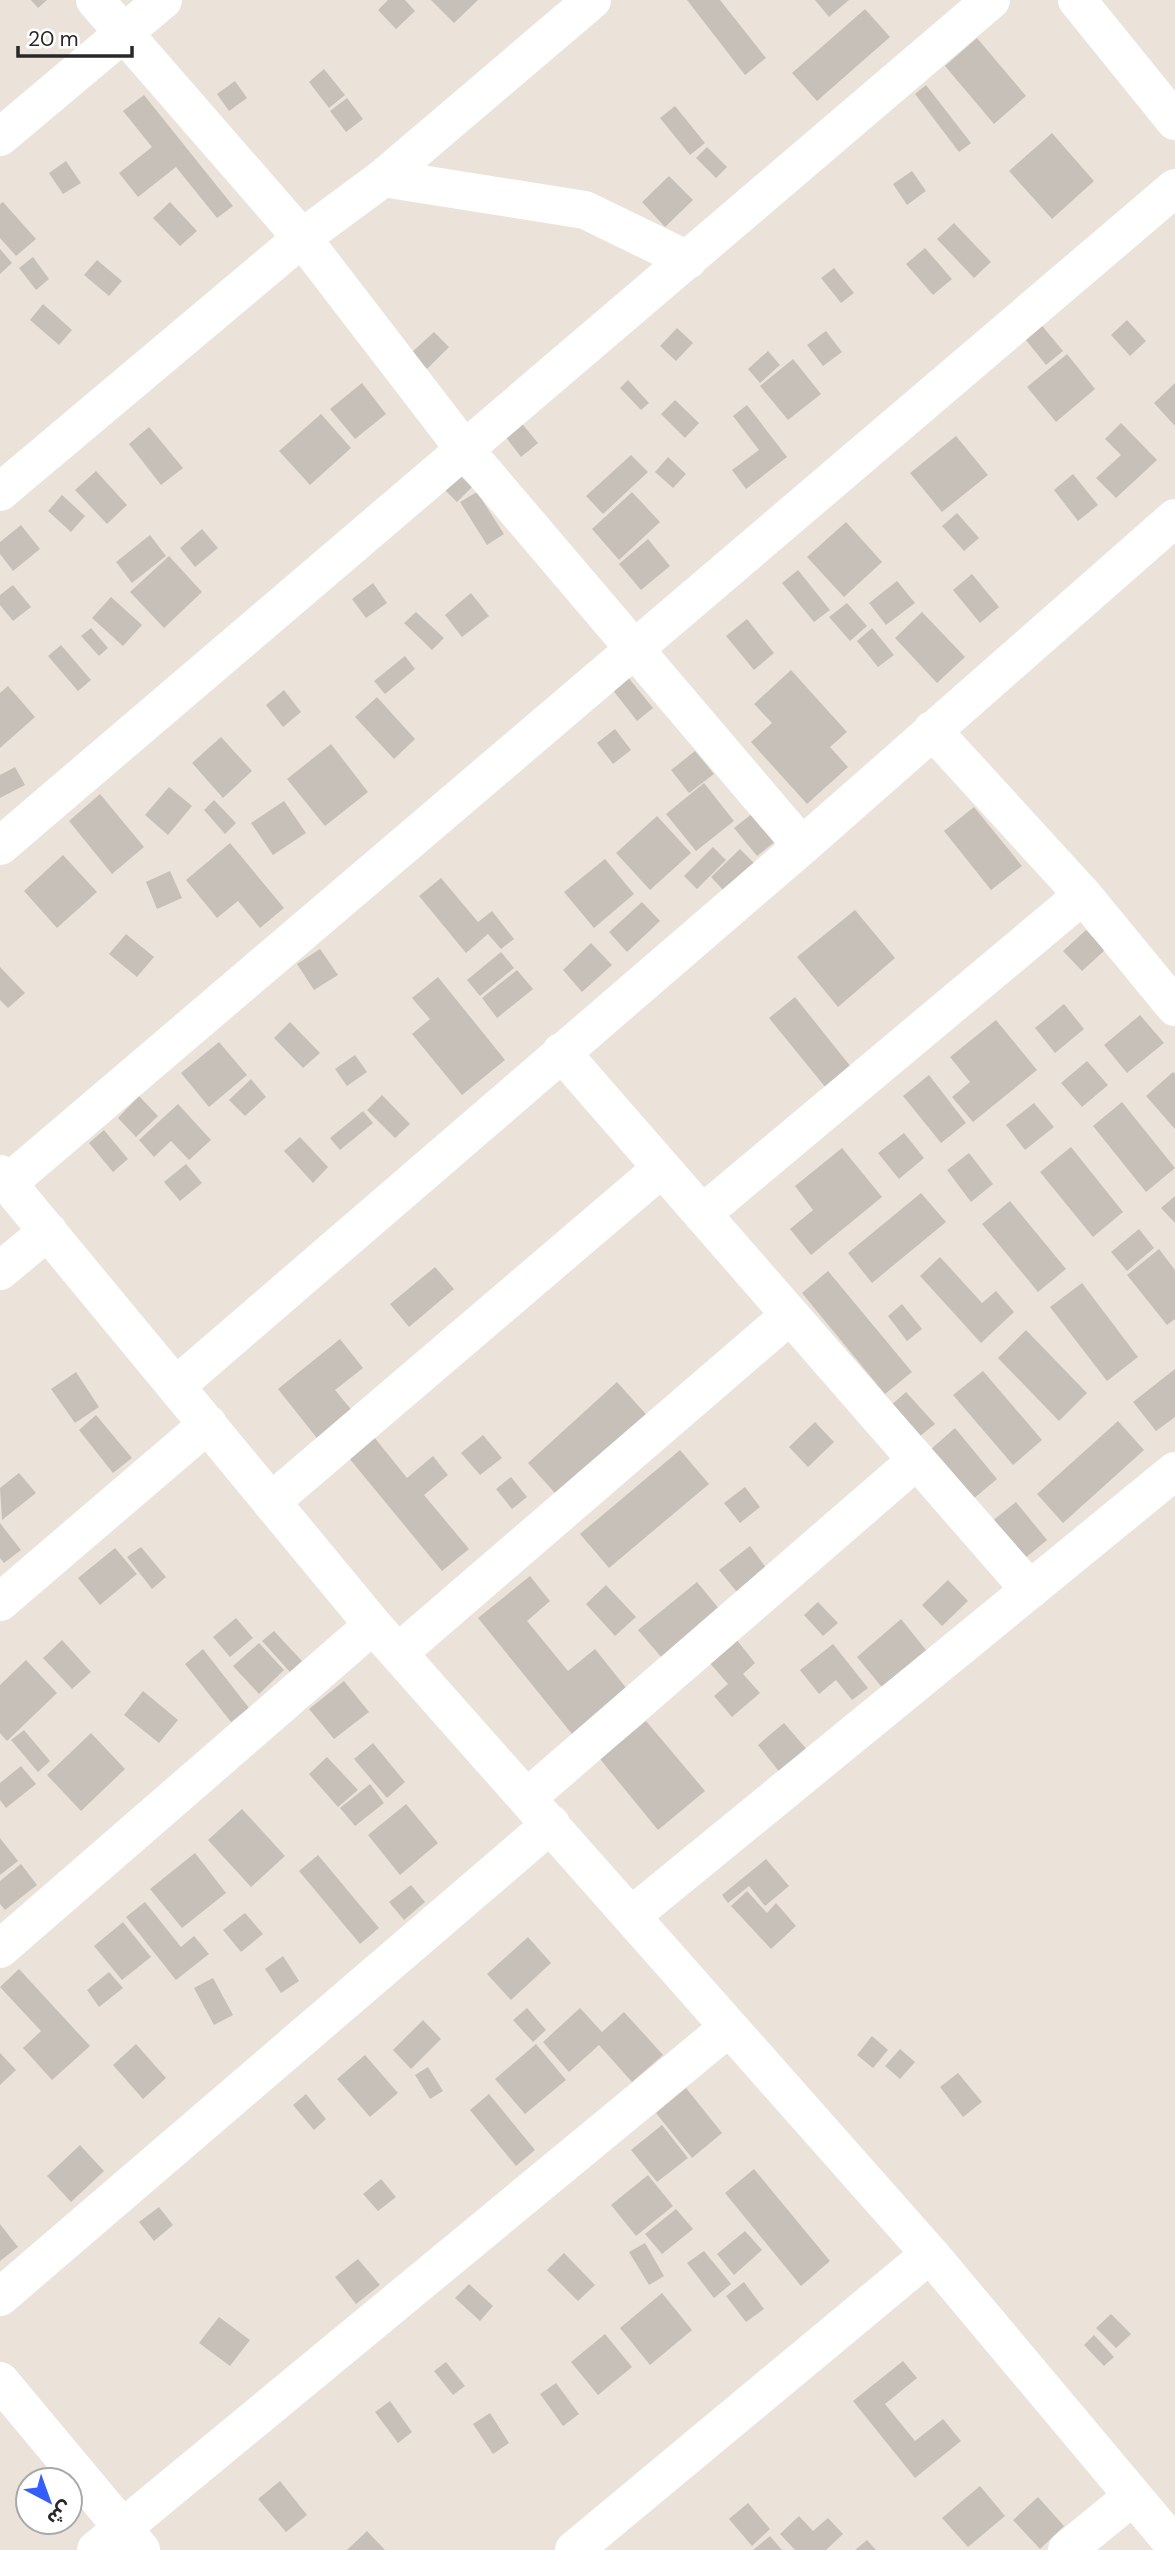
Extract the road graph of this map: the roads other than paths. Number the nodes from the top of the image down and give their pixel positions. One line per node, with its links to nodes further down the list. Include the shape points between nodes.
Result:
1 (95, 0): 6 (street)
2 (163, 0): 6 (street)
3 (592, 0): 9 (street)
4 (991, 0): 12 (street)
5 (1077, 0): 7 (street)
6 (123, 33): 8 (street); 11 (street)
7 (1175, 121)
8 (0, 137)
9 (383, 178): 11 (street); 12 (street, via 585,210)
10 (1175, 188): 16 (street)
11 (302, 238): 13 (street); 14 (street)
12 (688, 260): 13 (street)
13 (466, 450): 16 (street); 18 (street)
14 (0, 492)
15 (1175, 518): 17 (street)
16 (635, 646): 19 (street); 24 (street)
17 (932, 730): 19 (street); 20 (street)
18 (0, 846)
19 (802, 846): 22 (street)
20 (1083, 895): 21 (street); 25 (street)
21 (1175, 1007)
22 (561, 1052): 23 (street); 29 (street)
23 (662, 1168): 25 (street); 33 (street)
24 (4, 1178): 26 (street)
25 (702, 1214): 28 (street)
26 (48, 1231): 27 (street); 29 (street)
27 (0, 1271)
28 (790, 1315): 31 (street); 37 (street)
29 (177, 1385): 30 (street)
30 (208, 1424): 33 (street); 35 (street)
31 (917, 1460): 34 (street); 38 (street)
32 (1175, 1471): 34 (street)
33 (272, 1501): 36 (street)
34 (1030, 1590): 39 (street)
35 (0, 1602)
36 (373, 1625): 37 (street); 40 (street)
37 (398, 1653): 38 (street)
38 (540, 1811): 39 (street); 43 (street)
39 (631, 1916): 41 (street)
40 (0, 1949)
41 (728, 2028): 42 (street); 46 (street)
42 (930, 2254): 45 (street); 48 (street)
43 (0, 2297)
44 (0, 2381): 46 (street)
45 (1133, 2496): 47 (street); 49 (street)
46 (120, 2543)
47 (1175, 2546)
48 (575, 2550)
49 (1067, 2550)

